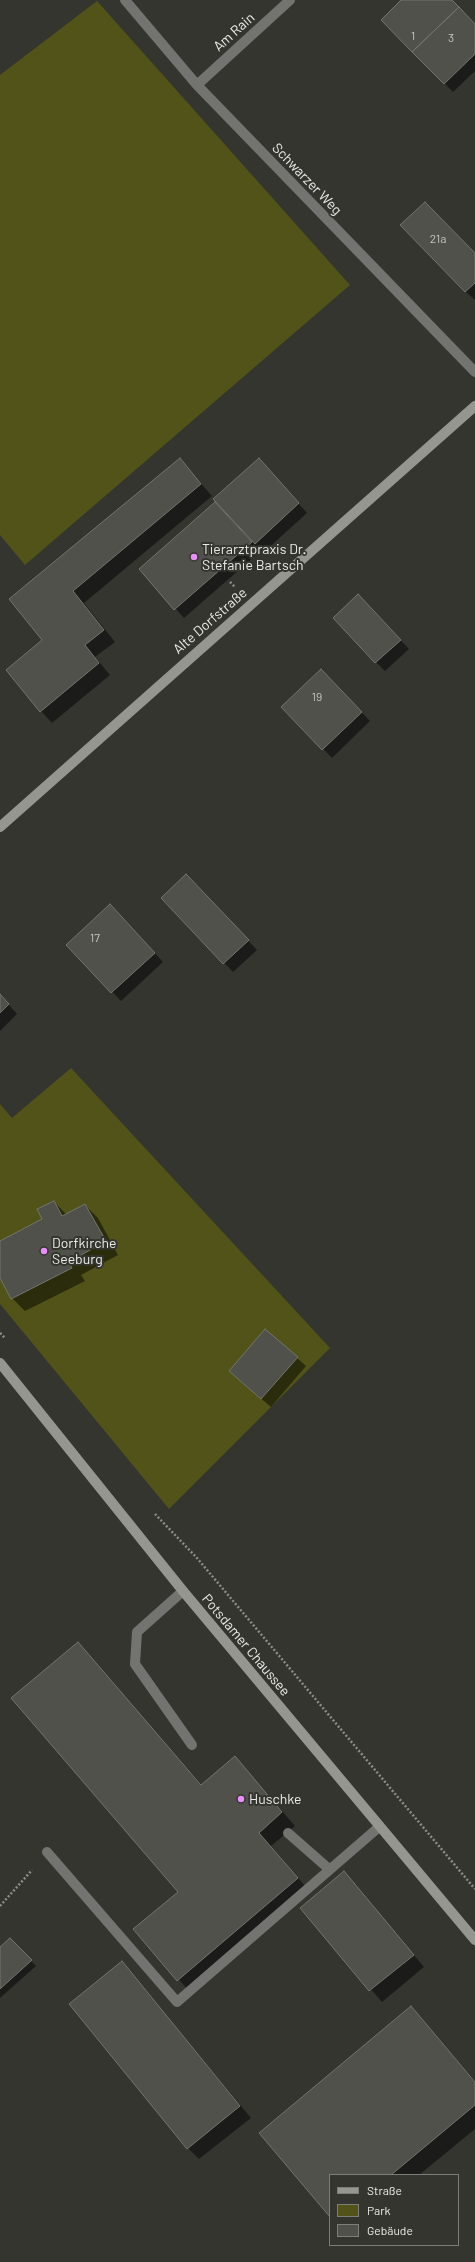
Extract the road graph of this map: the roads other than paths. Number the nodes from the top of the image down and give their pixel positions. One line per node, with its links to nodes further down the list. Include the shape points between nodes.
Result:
1 (125, 0): 3 (street, Schwarzer Weg)
2 (290, 0): 3 (street, Am Rain)
3 (197, 85): 4 (street, Schwarzer Weg)
4 (475, 372)
5 (475, 406): 6 (main road, Alte Dorfstraße)
6 (0, 827)
7 (0, 1363): 8 (main road, Potsdamer Chaussee)
8 (183, 1591): 9 (street, via 137,1632 135,1664); 10 (main road, Potsdamer Chaussee)
9 (192, 1745)
10 (379, 1827): 13 (street); 14 (main road, Potsdamer Chaussee)
11 (288, 1833): 13 (street)
12 (47, 1852): 13 (street, via 178,2002)
13 (329, 1869)
14 (475, 1940)

